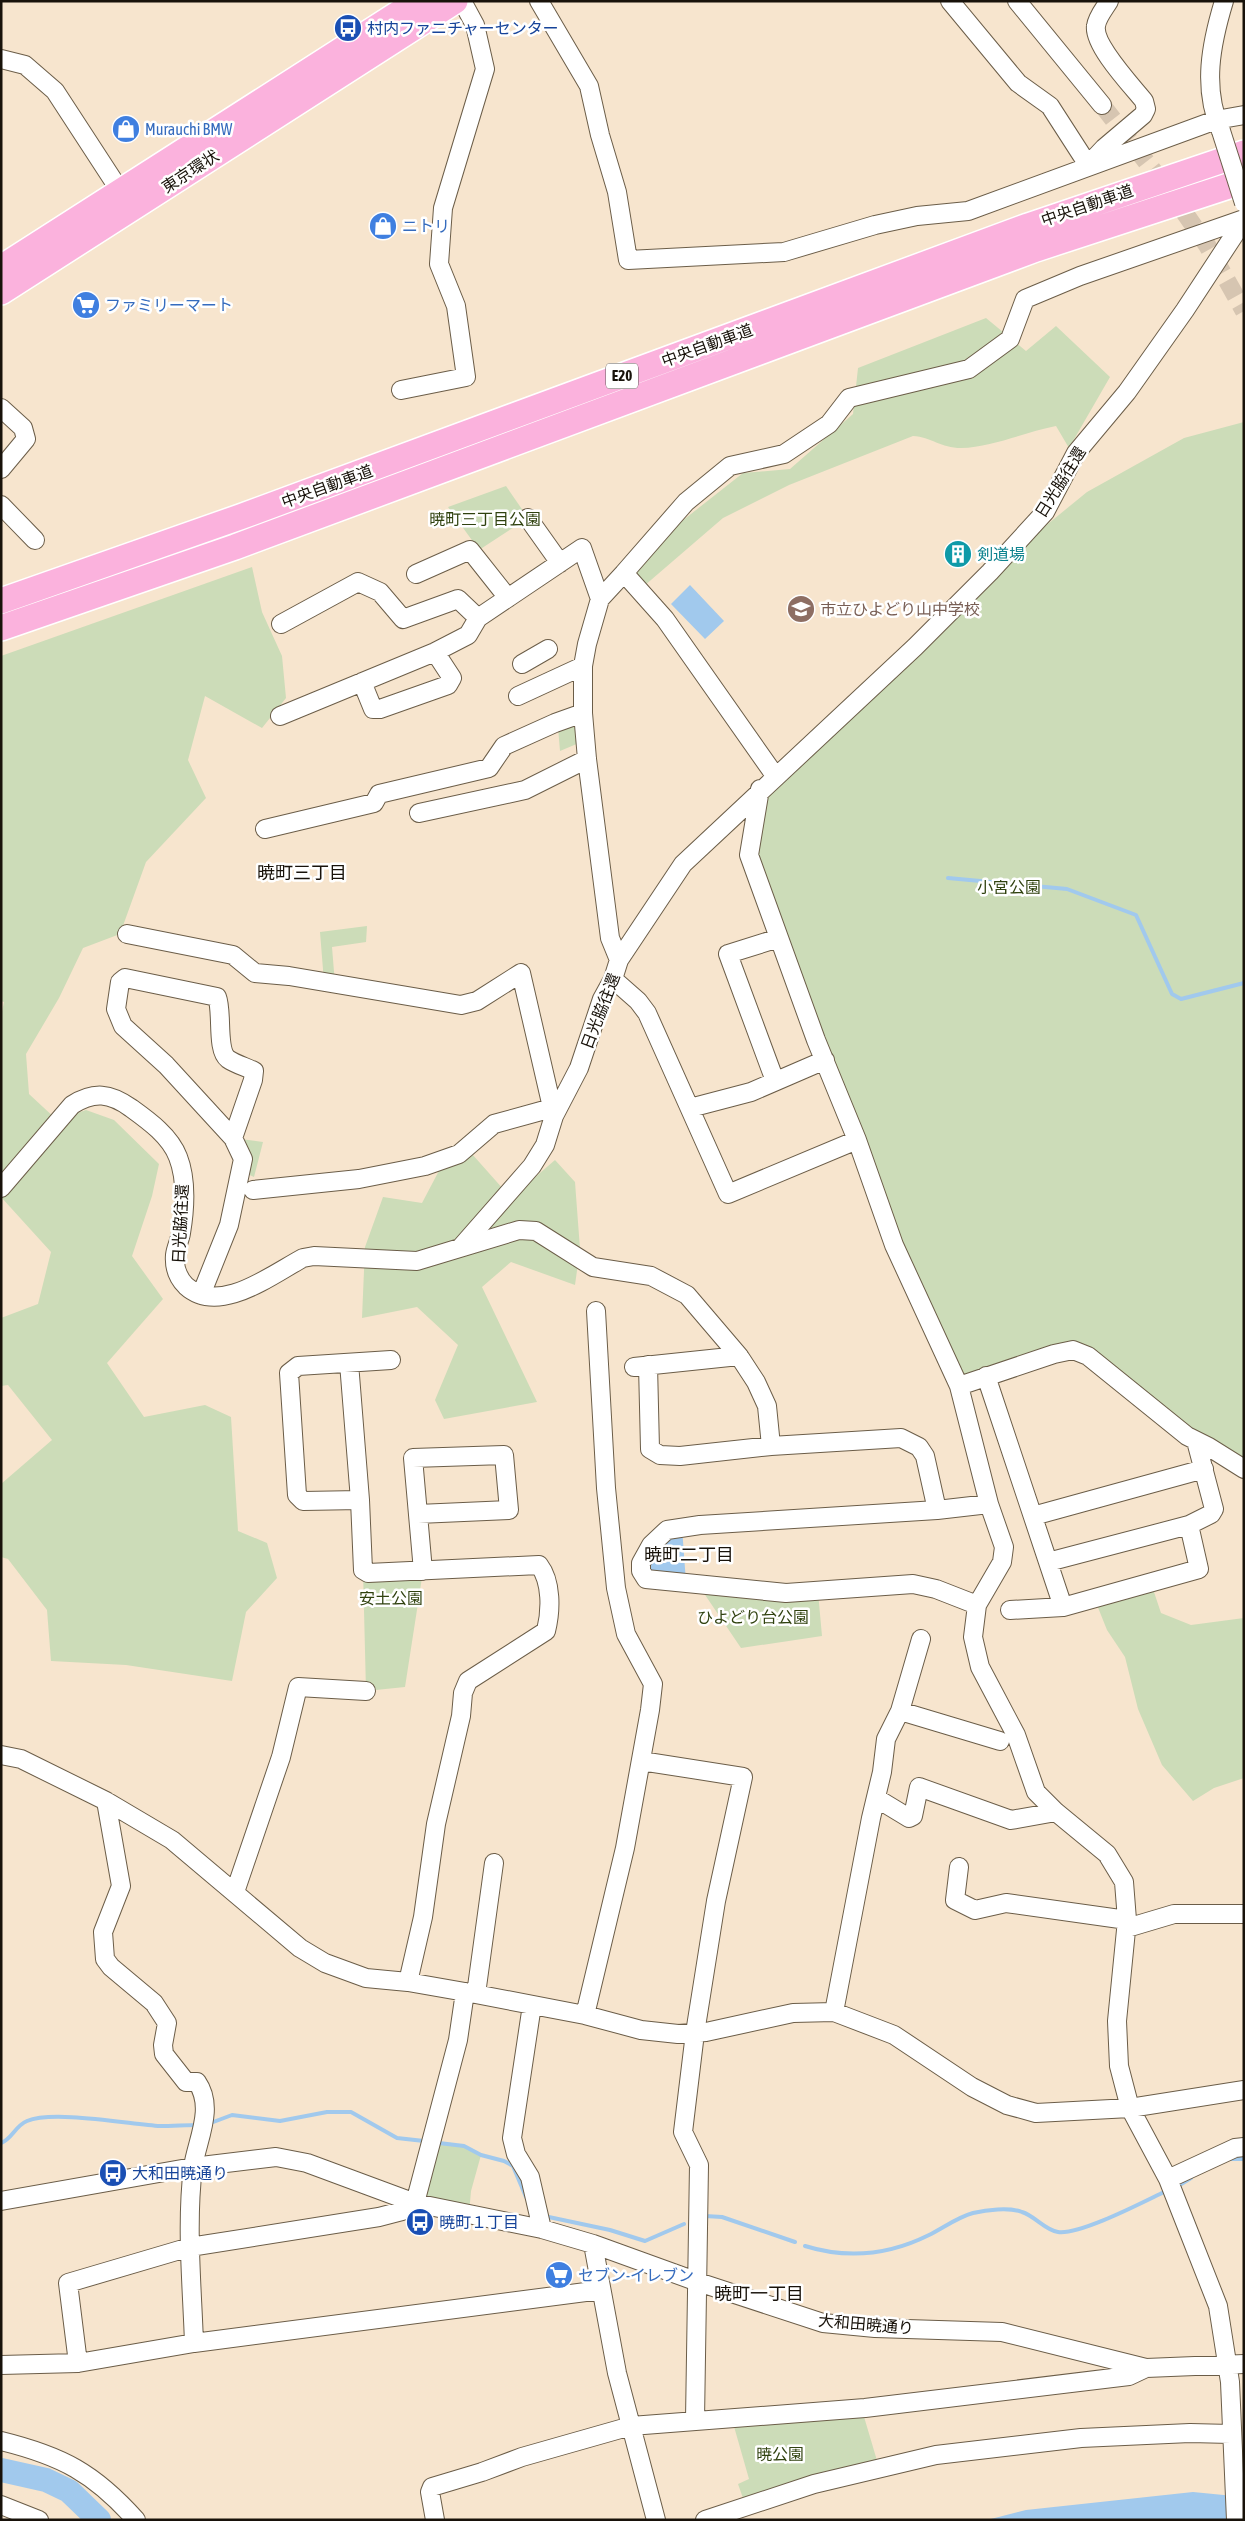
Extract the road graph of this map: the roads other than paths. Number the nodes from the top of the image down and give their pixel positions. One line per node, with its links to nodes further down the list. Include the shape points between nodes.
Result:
1 (418, 1): 16 (highway, 東京環状)
2 (455, 1): 16 (highway, 東京環状)
3 (462, 1): 21 (street, via 475,25 485,69 443,208 439,264 456,306 466,377)
4 (539, 1): 14 (street, via 589,86 617,192 628,260 784,252 875,224 968,211)
5 (950, 1): 14 (street, via 1018,83 1050,106)
6 (1017, 1): 10 (street)
7 (1109, 1): 14 (street, via 1097,21 1096,31 1105,53 1144,101 1146,109)
8 (1224, 1): 12 (street, via 1209,78)
9 (1, 59): 16 (street, via 26,65 55,91)
10 (1102, 105)
11 (1244, 115): 12 (street)
12 (1219, 125): 14 (street); 17 (street, bridge)
13 (1244, 153): 32 (highway, 中央自動車道 / E20, via 991,239 240,517)
14 (1088, 165)
15 (1244, 181): 35 (highway, 中央自動車道 / E20, via 1036,249 235,547)
16 (126, 200): 19 (highway, 東京環状); 20 (highway, 東京環状)
17 (1244, 203)
18 (1244, 219): 28 (street, via 1080,276 1024,300 1010,339 969,369 849,398 829,424 784,454 730,466 722,472 686,502); 45 (street, 日光脇往還, via 1127,392 1076,452 1045,512 915,647)
19 (1, 268)
20 (1, 292)
21 (401, 390)
22 (1, 408): 23 (street, via 23,428 26,439)
23 (1, 469)
24 (1, 505): 26 (street)
25 (528, 518): 27 (street)
26 (36, 540)
27 (560, 563): 30 (street); 31 (street, via 582,548)
28 (624, 572): 31 (street); 45 (street, via 665,619)
29 (416, 574): 30 (street, via 470,550)
30 (508, 598): 33 (street)
31 (600, 598): 38 (street)
32 (1, 601)
33 (478, 618): 34 (street, via 458,599 403,619 380,592 358,582); 36 (street, via 468,636)
34 (281, 624)
35 (1, 628)
36 (435, 652): 39 (street); 39 (street, via 452,678 448,685 380,709 373,708)
37 (535, 656): 40 (street)
38 (583, 666): 40 (street); 42 (street)
39 (362, 682): 43 (street)
40 (547, 683): 41 (street)
41 (518, 696)
42 (583, 713): 44 (street); 48 (street, via 504,746 489,768 379,794 374,803)
43 (280, 716)
44 (587, 759): 47 (street, via 525,790); 51 (street, via 610,938)
45 (776, 777): 46 (street, 日光脇往還)
46 (760, 790): 50 (street, via 749,855); 51 (street, 日光脇往還, via 683,864)
47 (419, 813)
48 (265, 829)
49 (128, 934): 56 (street, via 233,955 255,974 289,976 461,1005 477,1001 521,973)
50 (779, 938): 53 (street); 54 (street, via 728,954)
51 (619, 960): 52 (street, 日光脇往還)
52 (613, 979): 55 (street, via 638,1001 647,1014); 56 (street, 日光脇往還, via 602,999 579,1068)
53 (825, 1060): 54 (street); 58 (street)
54 (776, 1081): 55 (street, via 751,1092)
55 (690, 1108): 58 (street, via 728,1194)
56 (553, 1112): 60 (street, via 494,1124 459,1154 426,1166 359,1179); 61 (street, 日光脇往還, via 545,1145 532,1166)
57 (232, 1138): 57 (street, via 166,1064 123,1026 116,1009 120,982 125,978 217,997 222,1053 254,1071); 62 (street, via 243,1159 241,1170 229,1225)
58 (857, 1140): 68 (street, via 894,1244)
59 (1, 1188): 62 (street, 日光脇往還, via 72,1105 85,1097 102,1095 120,1100 156,1128 178,1156 182,1167 184,1207 175,1255 176,1269 182,1281)
60 (253, 1190)
61 (453, 1254): 62 (street, via 417,1261 314,1256 303,1258 223,1298); 64 (street, via 519,1230 536,1231 593,1272 651,1276 687,1295)
62 (201, 1295)
63 (596, 1311): 89 (street, via 606,1488 616,1588 626,1634 653,1684)
64 (739, 1356): 70 (street, via 767,1406); 70 (street, via 641,1366 650,1449 660,1455 680,1456)
65 (391, 1360): 66 (street)
66 (349, 1363): 73 (street); 73 (street, via 298,1366 289,1373 298,1495 303,1501)
67 (986, 1376): 68 (street); 69 (street, via 1073,1350 1088,1356 1155,1412); 77 (street)
68 (959, 1386): 74 (street)
69 (1196, 1441): 71 (street); 72 (street, via 1210,1446)
70 (770, 1446): 75 (street, via 889,1438 912,1442 925,1456)
71 (1204, 1469): 77 (street); 78 (street, via 1214,1509 1211,1514)
72 (1244, 1469)
73 (360, 1500): 80 (street, via 363,1570 388,1574)
74 (989, 1504): 75 (street); 81 (street, via 1004,1547 1002,1562)
75 (937, 1510): 81 (street, via 666,1530 651,1545 641,1563 641,1571 646,1579 786,1593 913,1584)
76 (418, 1514): 76 (street, via 509,1510 504,1455 413,1458); 80 (street)
77 (1033, 1516): 79 (street)
78 (1189, 1525): 79 (street); 82 (street, via 1199,1569)
79 (1048, 1562): 82 (street)
80 (424, 1571): 98 (street, via 539,1565 543,1570 551,1610 546,1631 468,1681 463,1693 461,1716 436,1824 423,1917)
81 (977, 1604): 92 (street, via 974,1637 980,1667 1016,1735 1036,1792)
82 (1063, 1608): 83 (street)
83 (1010, 1610)
84 (921, 1639): 86 (street)
85 (366, 1691): 95 (street, via 298,1687 281,1756)
86 (900, 1711): 87 (street); 90 (street, via 886,1739)
87 (1000, 1741)
88 (1, 1756): 91 (street, via 21,1759)
89 (642, 1761): 102 (street); 103 (street, via 743,1777 716,1901)
90 (876, 1798): 92 (street, via 909,1818 913,1816 919,1787 1011,1820); 101 (street)
91 (106, 1801): 95 (street, via 172,1840); 107 (street, via 121,1886 103,1932 105,1959 154,2003 167,2023 163,2045 167,2060 186,2082 198,2082 202,2088 206,2120)
92 (1056, 1812): 97 (street, via 1107,1854 1124,1882)
93 (494, 1863): 99 (street)
94 (959, 1867): 97 (street, via 955,1900 975,1910 1006,1902)
95 (235, 1892): 98 (street, via 300,1948 325,1962 366,1978)
96 (1244, 1914): 97 (street, via 1174,1914)
97 (1127, 1924): 105 (street, via 1117,2021 1119,2066)
98 (408, 1982): 99 (street)
99 (470, 1993): 100 (street); 110 (street)
100 (532, 2005): 102 (street); 111 (street, via 512,2138 516,2154 530,2177)
101 (834, 2012): 103 (street, via 793,2014); 105 (street, via 894,2035 972,2087 1007,2105 1036,2113)
102 (585, 2016): 103 (street, via 641,2030)
103 (695, 2033): 114 (street, via 683,2132 699,2165)
104 (1244, 2090): 105 (street)
105 (1130, 2108): 108 (street)
106 (1244, 2147): 108 (street, via 1235,2148)
107 (193, 2167): 109 (street, 大和田暁通り); 110 (street, 大和田暁通り, via 276,2157 307,2163); 113 (street)
108 (1168, 2179): 119 (street, via 1218,2306)
109 (1, 2201)
110 (415, 2203): 111 (street, 大和田暁通り); 113 (street, via 402,2212 379,2217)
111 (541, 2220): 112 (street, 大和田暁通り)
112 (593, 2244): 114 (street, 大和田暁通り); 115 (street)
113 (190, 2247): 116 (street); 117 (street, via 68,2283)
114 (698, 2282): 120 (street, 大和田暁通り, via 823,2323 1002,2332); 121 (street)
115 (601, 2290): 116 (street); 122 (street, via 616,2373)
116 (194, 2343): 117 (street)
117 (78, 2362): 118 (street)
118 (1, 2365)
119 (1235, 2365): 120 (street, 大和田暁通り); 123 (street)
120 (1146, 2368): 121 (street, via 1128,2376 865,2408)
121 (695, 2420): 122 (street)
122 (631, 2426): 128 (street, via 432,2487); 129 (street)
123 (1231, 2439): 130 (street, via 1190,2432 1081,2438 936,2455 814,2484); 131 (street)
124 (1, 2441): 127 (street, via 64,2460 93,2478)
125 (9, 2511): 126 (street)
126 (39, 2520)
127 (136, 2520)
128 (435, 2520)
129 (656, 2520)
130 (705, 2520)
131 (1236, 2520)

